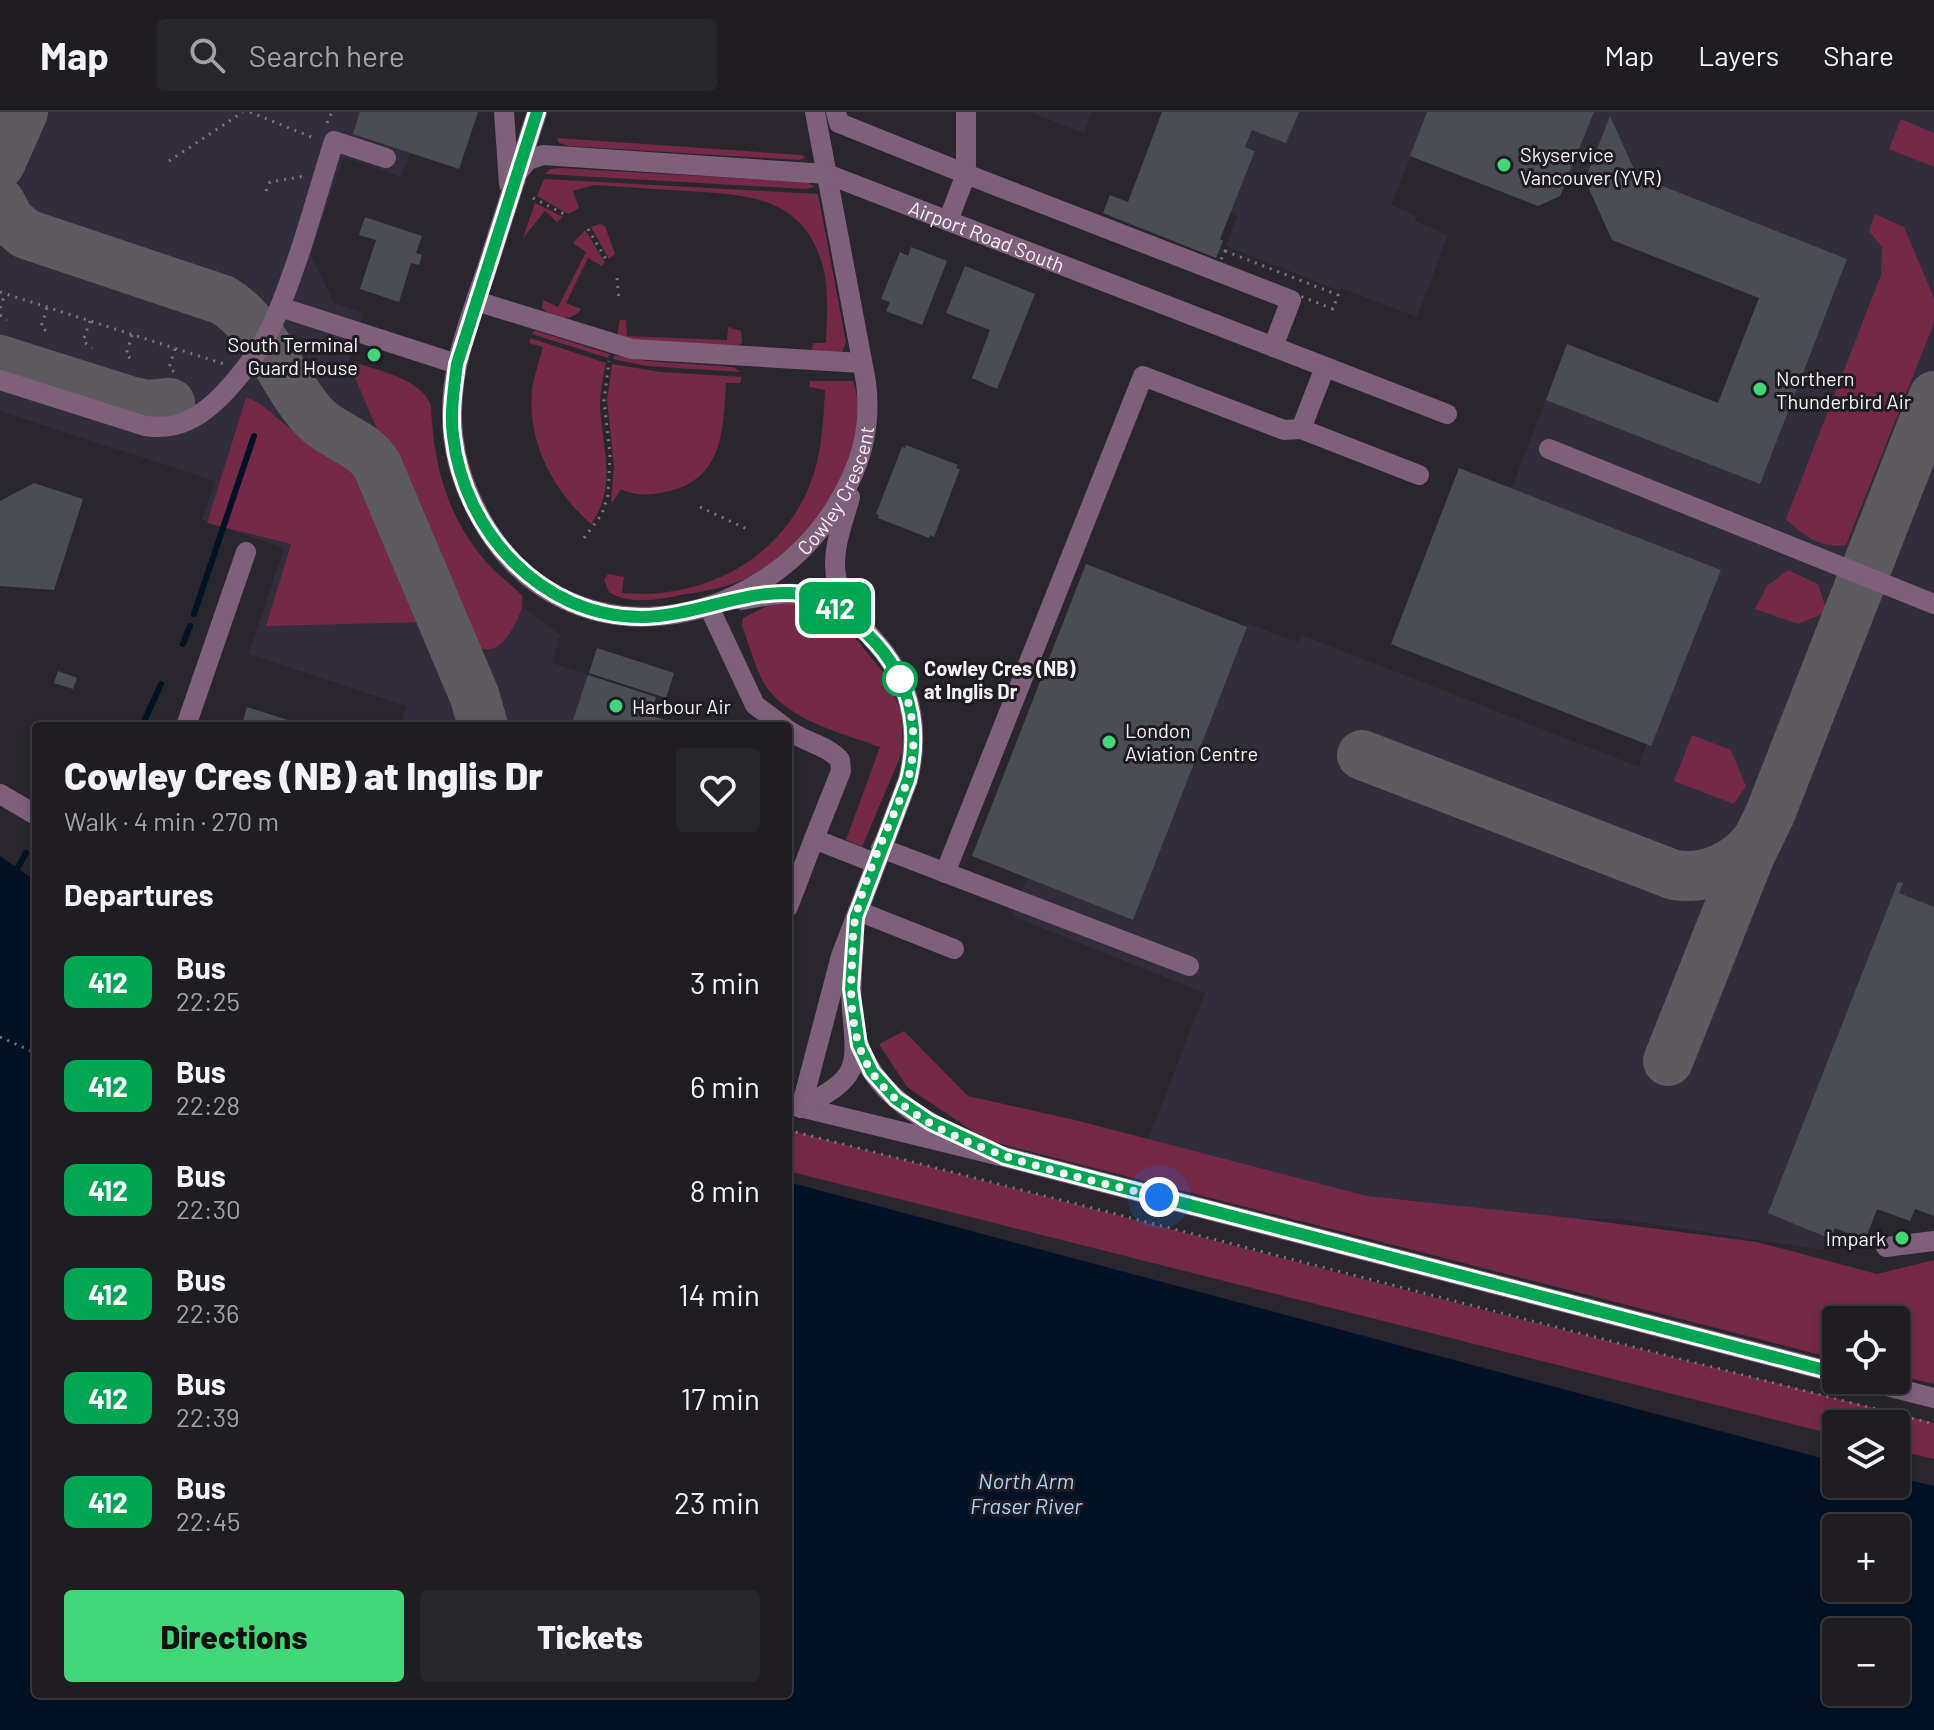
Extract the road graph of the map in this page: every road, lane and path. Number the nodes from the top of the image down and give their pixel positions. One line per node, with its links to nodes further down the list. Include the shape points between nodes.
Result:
1 (243, 112): 10 (path)
2 (250, 112): 8 (path)
3 (504, 112): 17 (street, Cowley Crescent)
4 (537, 112): 14 (street, Cowley Crescent)
5 (815, 112): 11 (street, Cowley Crescent)
6 (836, 112): 12 (street, via 839,123)
7 (966, 112): 12 (street)
8 (320, 141)
9 (386, 158): 26 (street, via 334,141)
10 (169, 161)
11 (827, 174): 14 (street, Airport Road South, via 543,155 524,164); 19 (street, Airport Road South); 39 (street, Cowley Crescent)
12 (966, 174): 19 (street); 34 (street, via 1291,300)
13 (308, 176): 15 (path, via 270,182)
14 (516, 179): 17 (street, Cowley Crescent)
15 (266, 191)
16 (533, 198): 18 (path)
17 (508, 205): 25 (street, Cowley Crescent)
18 (566, 215)
19 (948, 221): 34 (street, Airport Road South)
20 (588, 229): 21 (path)
21 (607, 261)
22 (617, 278): 24 (path)
23 (2, 293): 27 (path); 28 (path)
24 (619, 300)
25 (476, 301): 39 (street, via 632,349); 40 (street, Cowley Crescent)
26 (280, 307): 40 (street); 44 (street, via 238,375 205,411 175,425 145,426)
27 (0, 308)
28 (47, 308): 31 (path); 32 (path, via 41,327)
29 (0, 315): 30 (path)
30 (7, 320)
31 (90, 321): 33 (path); 35 (path, via 83,341)
32 (49, 333)
33 (132, 335): 36 (path); 37 (path, via 126,355)
34 (1273, 347): 42 (street, Airport Road South)
35 (92, 348)
36 (175, 349): 41 (path); 43 (path, via 169,368)
37 (134, 361)
38 (609, 361): 52 (path, via 604,401 608,495 602,514)
39 (862, 363): 48 (street, Cowley Crescent, via 868,411)
40 (457, 364): 55 (street, Cowley Crescent, via 452,416 461,473 492,537 526,576 566,601 621,616 666,616)
41 (227, 366)
42 (1325, 367): 45 (street, Airport Road South); 46 (street)
43 (177, 374)
44 (0, 380)
45 (1447, 414)
46 (1301, 429): 49 (street); 64 (street, via 1284,430 1143,376)
47 (1549, 449): 54 (street)
48 (861, 458): 55 (street, Cowley Crescent, via 807,546 767,579); 56 (street, via 835,566 840,592)
49 (1419, 475)
50 (700, 507): 51 (path)
51 (749, 530)
52 (584, 538)
53 (246, 552): 57 (street)
54 (1934, 604)
55 (716, 605): 56 (street, via 806,594); 58 (street, via 755,705)
56 (865, 631): 63 (street, via 896,671 914,722 908,780)
57 (187, 722)
58 (778, 722)
59 (792, 733): 62 (street, via 840,760 841,771)
60 (0, 794): 61 (street)
61 (32, 813)
62 (814, 839): 63 (street); 65 (street)
63 (878, 856): 64 (street); 66 (street)
64 (945, 873): 68 (street)
65 (792, 897)
66 (857, 914): 67 (street); 69 (street, via 851,989); 72 (street)
67 (954, 949)
68 (1189, 966)
69 (855, 1030): 72 (street, via 856,1058 845,1079 832,1091); 74 (street, via 865,1061 896,1099 930,1122)
70 (0, 1037): 71 (path)
71 (32, 1051)
72 (795, 1106): 74 (street)
73 (792, 1131): 80 (path)
74 (1005, 1157): 77 (street)
75 (1934, 1241): 76 (street)
76 (1886, 1247)
77 (1822, 1369)
78 (1910, 1392): 79 (street)
79 (1934, 1398)
80 (1934, 1424)

